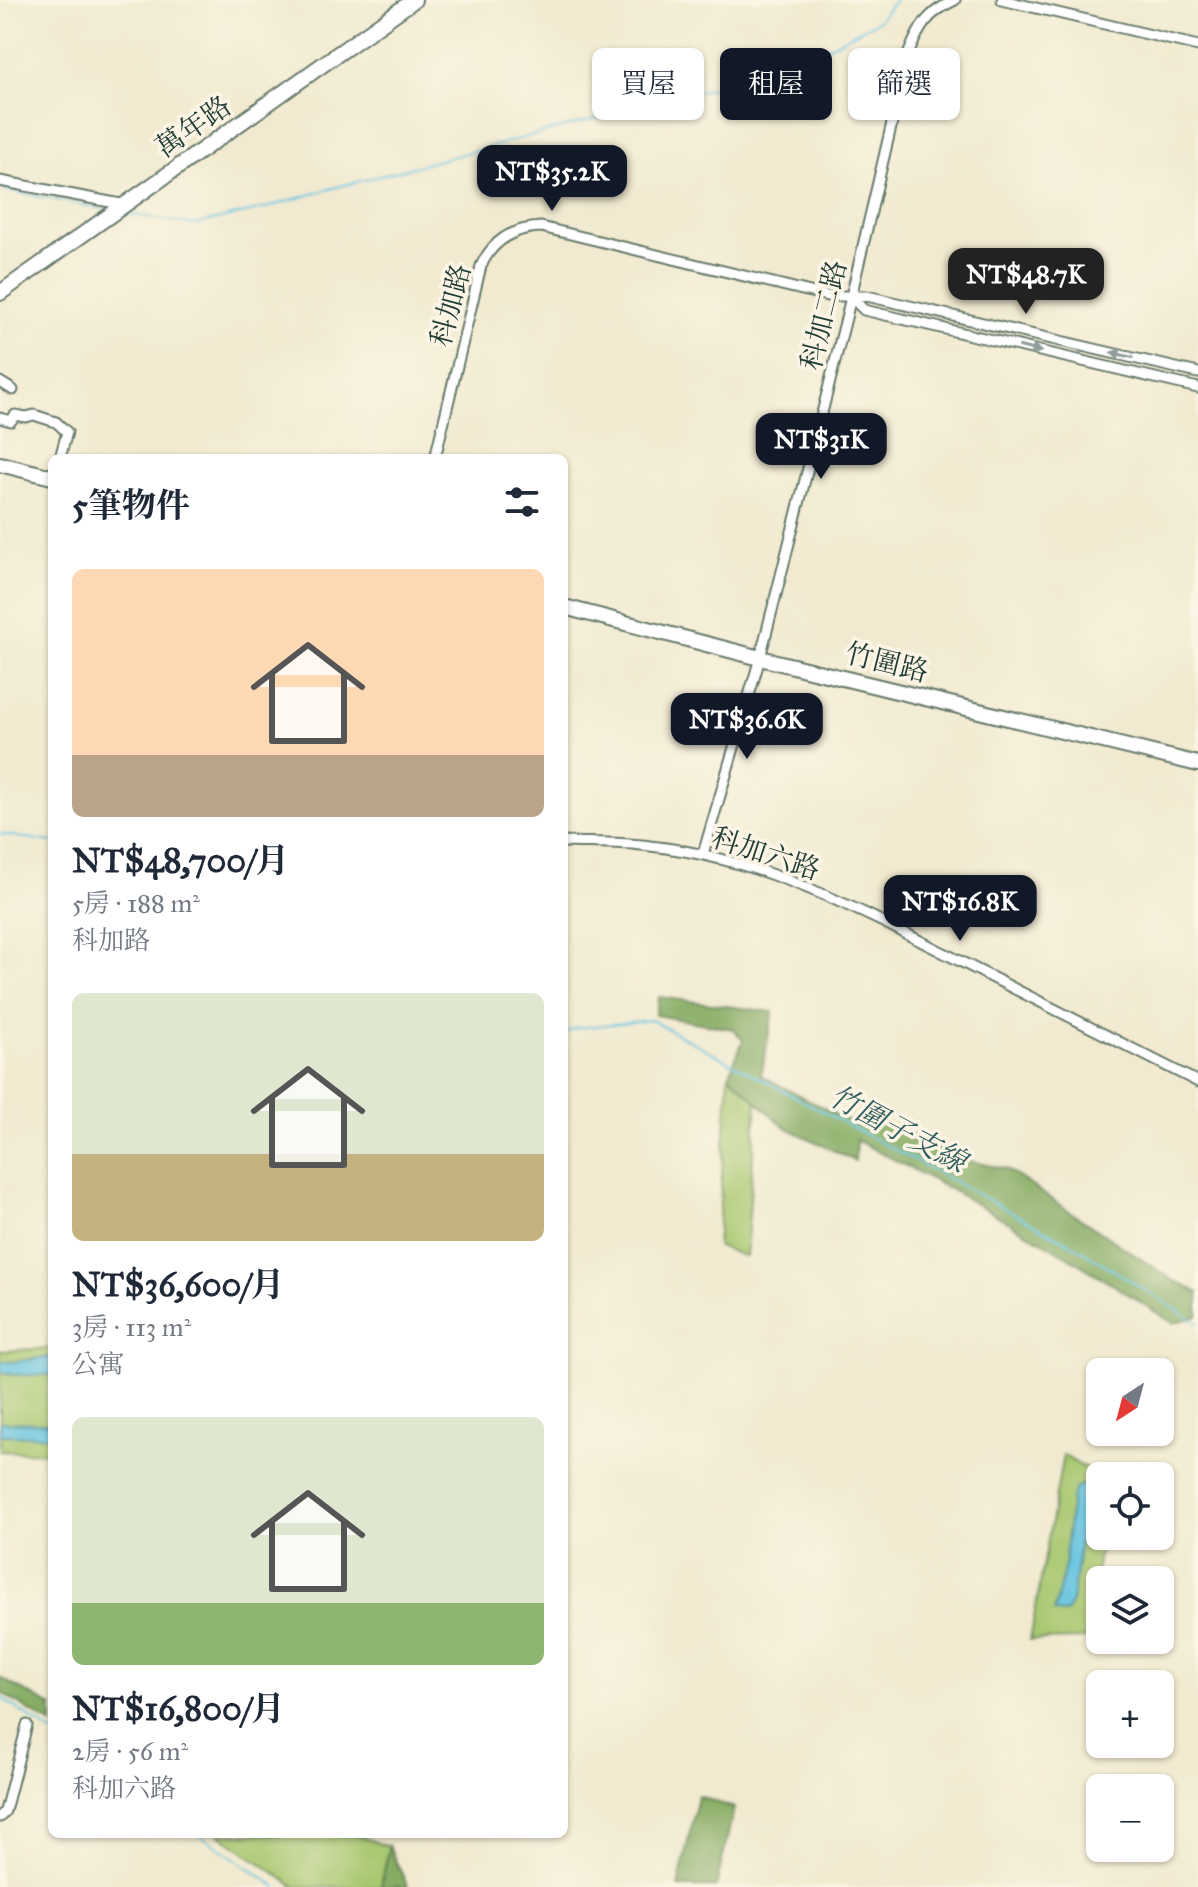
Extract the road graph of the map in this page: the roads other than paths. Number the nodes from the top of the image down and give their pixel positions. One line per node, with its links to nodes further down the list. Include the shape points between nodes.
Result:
1 (414, 0): 6 (street, 萬年路)
2 (955, 0): 8 (street, 科加二路, via 924,20 908,55)
3 (1002, 0): 4 (street)
4 (1198, 46)
5 (0, 181): 6 (street)
6 (120, 209): 7 (street, 萬年路)
7 (0, 293)
8 (851, 297): 9 (street, 科加路, one-way to 8, via 867,296); 11 (street, 科加路, one-way to 11, via 864,310); 15 (street, 科加路, via 827,296 541,227 516,231 495,244 481,266); 19 (street, 科加二路)
9 (1198, 373)
10 (0, 382): 12 (street)
11 (1198, 388)
12 (13, 390)
13 (0, 418): 14 (street, via 34,415 56,422 67,432)
14 (61, 454)
15 (436, 454)
16 (0, 464): 17 (street)
17 (48, 476)
18 (568, 608): 19 (street, 竹圍路)
19 (760, 658): 20 (street, 竹圍路); 22 (street, 科加二路)
20 (1198, 764)
21 (568, 842): 22 (street, 科加六路, via 649,845)
22 (703, 854): 23 (street, 科加六路, via 838,900)
23 (1198, 1082)
24 (27, 1725): 25 (street)
25 (0, 1817)

